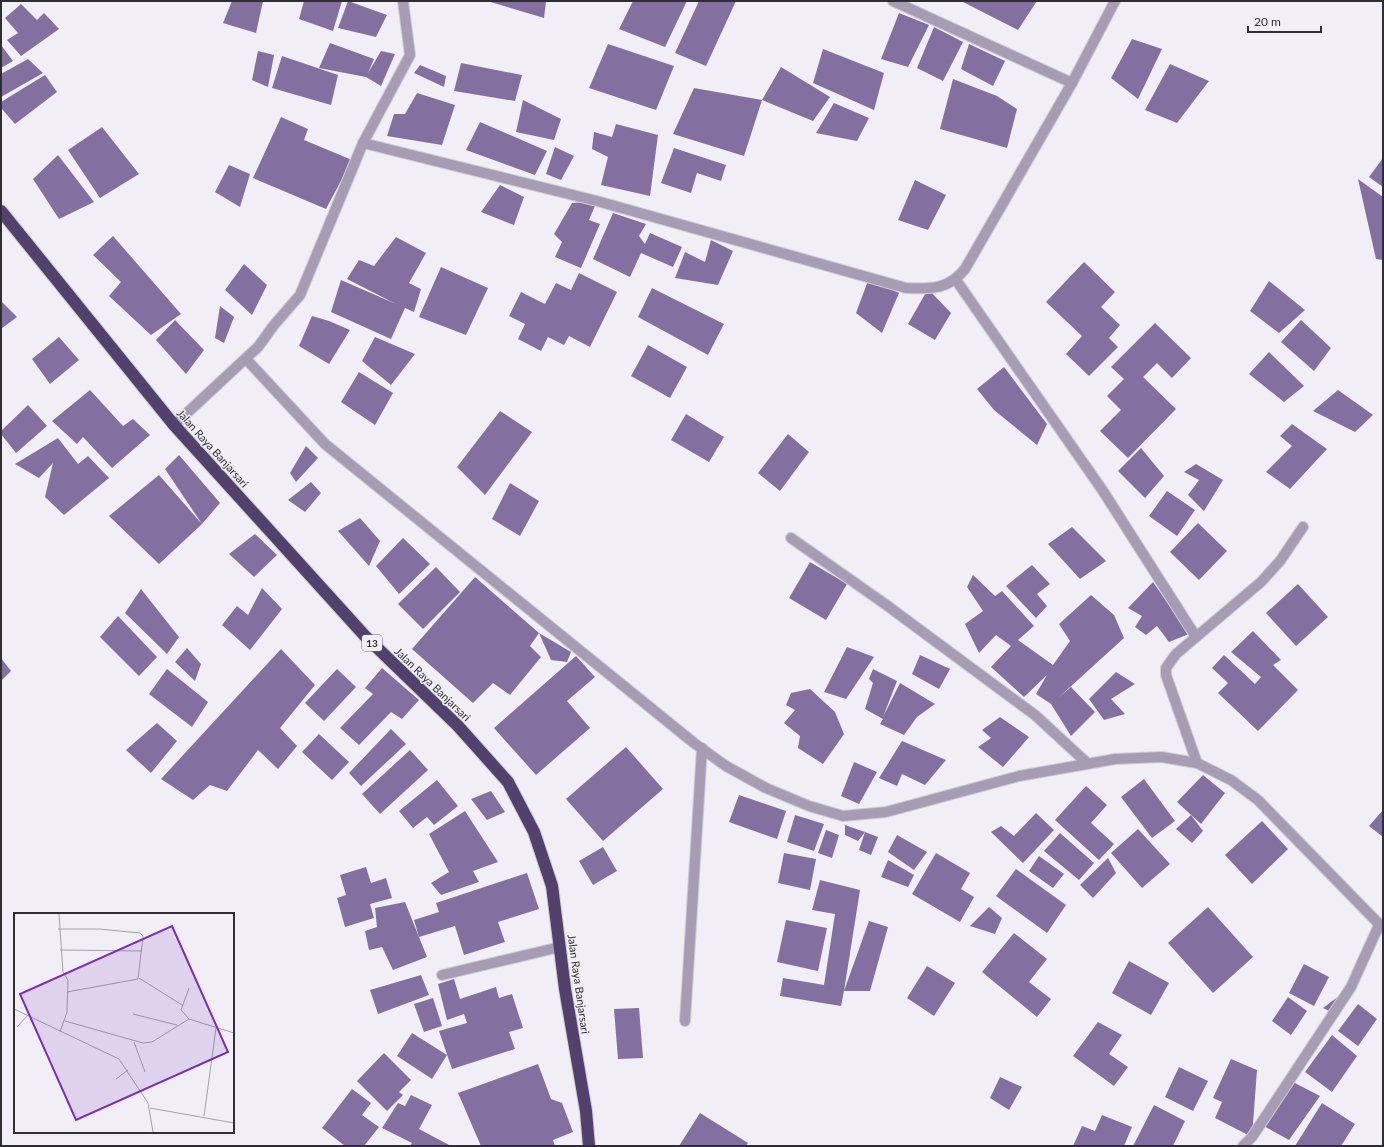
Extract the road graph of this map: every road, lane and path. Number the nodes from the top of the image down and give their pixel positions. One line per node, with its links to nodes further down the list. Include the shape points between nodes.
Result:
1 (403, 1): 5 (street, via 410,55)
2 (893, 1): 4 (street)
3 (1115, 1): 4 (street)
4 (1072, 83): 7 (street, via 965,269)
5 (363, 143): 7 (street, via 597,201 906,288 928,289 945,286); 8 (street, via 300,295)
6 (1, 211): 9 (highway, Jalan Raya Banjarsari / 13)
7 (956, 280): 12 (street, via 1103,491)
8 (246, 359): 9 (street); 13 (street, via 325,444)
9 (174, 425): 17 (highway, Jalan Raya Banjarsari / 13, via 365,636 458,726 508,782 534,832 552,886)
10 (1303, 527): 12 (street, via 1271,572)
11 (791, 538): 15 (street, via 1035,715)
12 (1196, 637): 14 (street, via 1170,660 1166,675)
13 (702, 748): 15 (street, via 726,766 766,788 809,806 843,816 886,812 1020,776); 19 (street)
14 (1197, 762): 15 (street, via 1161,758 1115,759); 16 (street, via 1231,780 1258,800)
15 (1088, 763)
16 (1381, 926): 21 (street, via 1351,987 1252,1137)
17 (560, 947): 18 (street); 20 (highway, Jalan Raya Banjarsari / 13)
18 (442, 975)
19 (685, 1021)
20 (590, 1146)
21 (1243, 1146)

